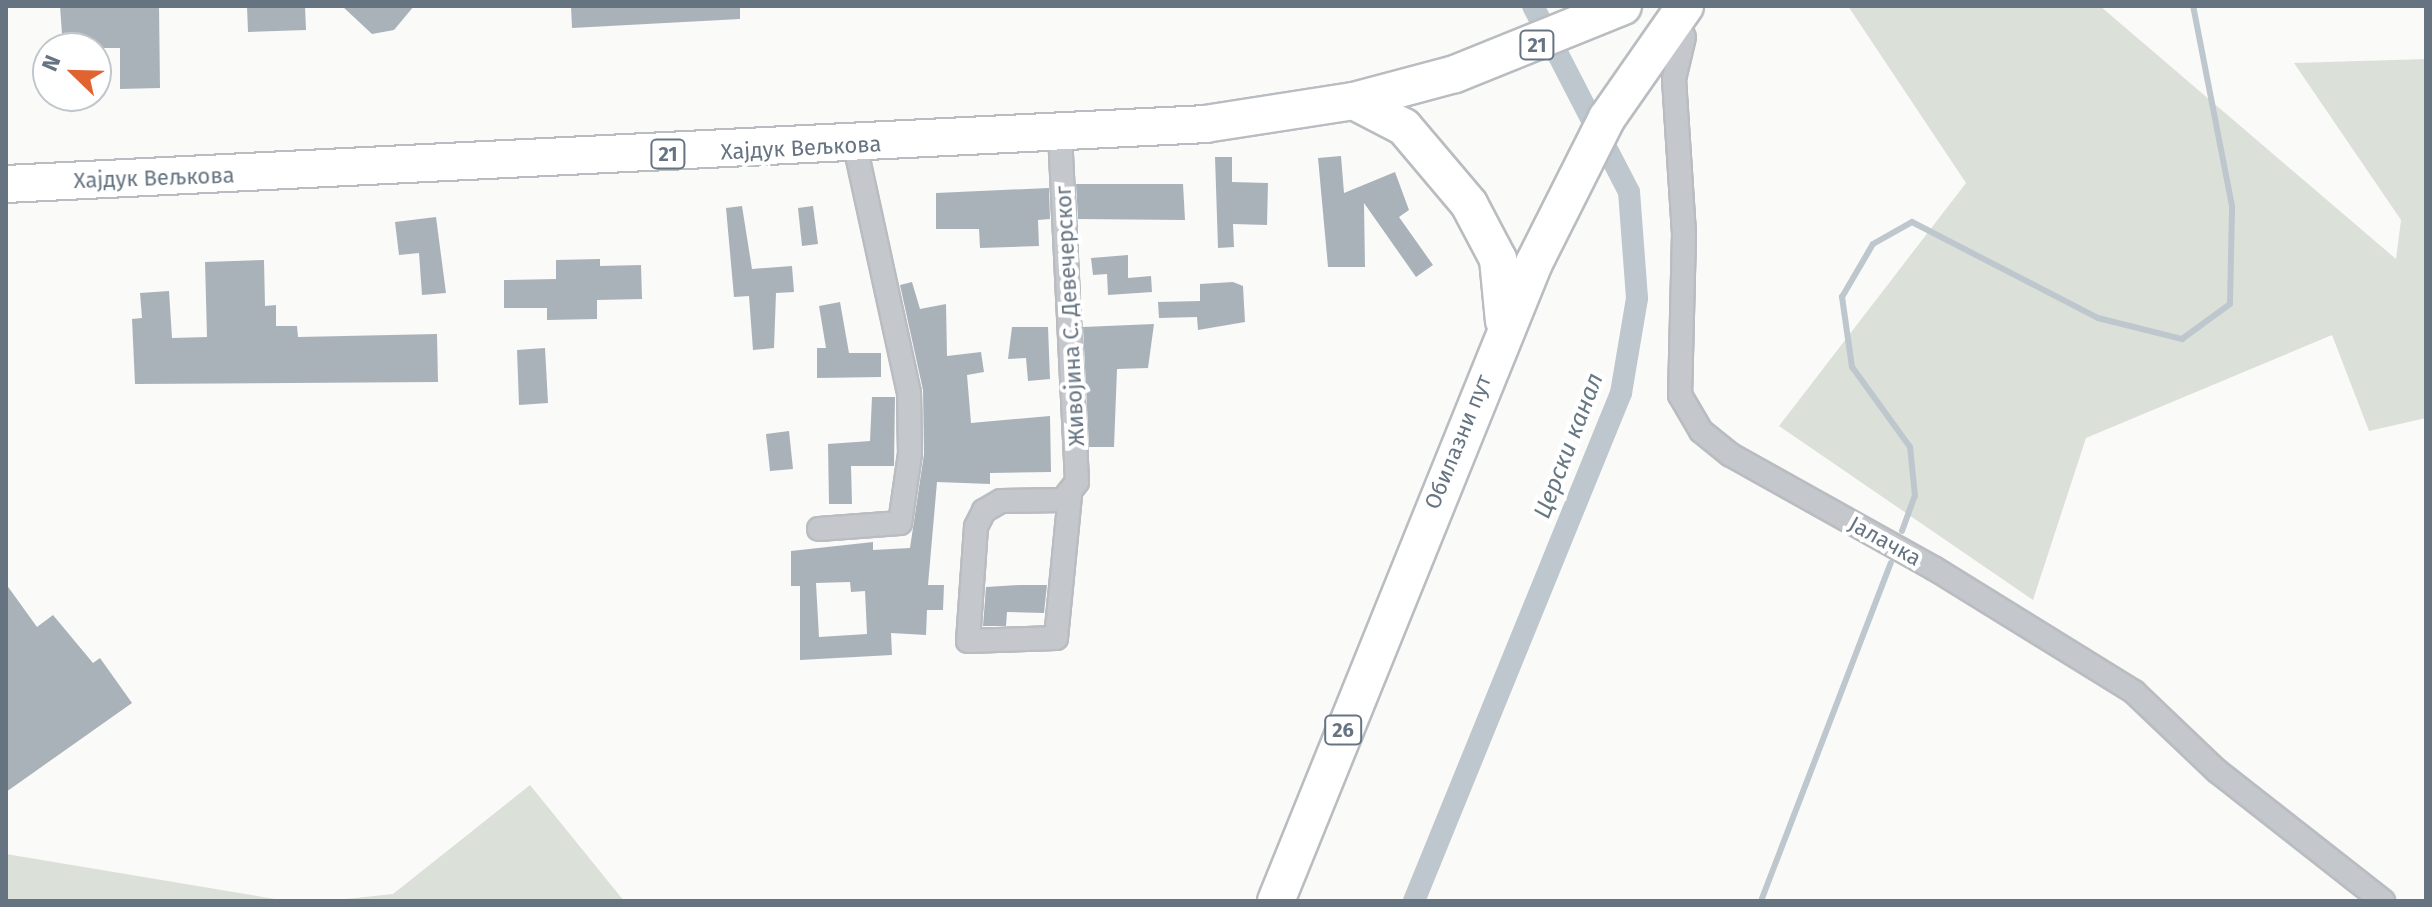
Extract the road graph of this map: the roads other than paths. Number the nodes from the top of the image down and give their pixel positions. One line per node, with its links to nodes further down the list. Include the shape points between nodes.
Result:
1 (1620, 8): 3 (main road, 21, via 1455,74)
2 (1676, 27): 7 (main road, Обилазни пут / 26, via 1601,130); 11 (street, Јалачка, via 1674,79 1684,234 1680,395 1701,431 1731,455 1935,569 2134,692 2217,771)
3 (1354, 101): 4 (main road, Хајдук Вељкова / 21, via 1205,124); 7 (main road, via 1404,127 1469,204 1498,259)
4 (1060, 134): 5 (main road, Хајдук Вељкова / 21); 8 (street, Живојина С. Девечерског, via 1078,471)
5 (855, 145): 6 (main road, Хајдук Вељкова / 21); 9 (street, via 909,393 910,454 900,523)
6 (6, 184)
7 (1504, 329): 10 (main road, Обилазни пут / 26)
8 (1070, 496): 8 (street, Живојина С. Девечерског, via 1001,501 984,511 968,641 1056,638)
9 (819, 529)
10 (1276, 901)
11 (2383, 901)

